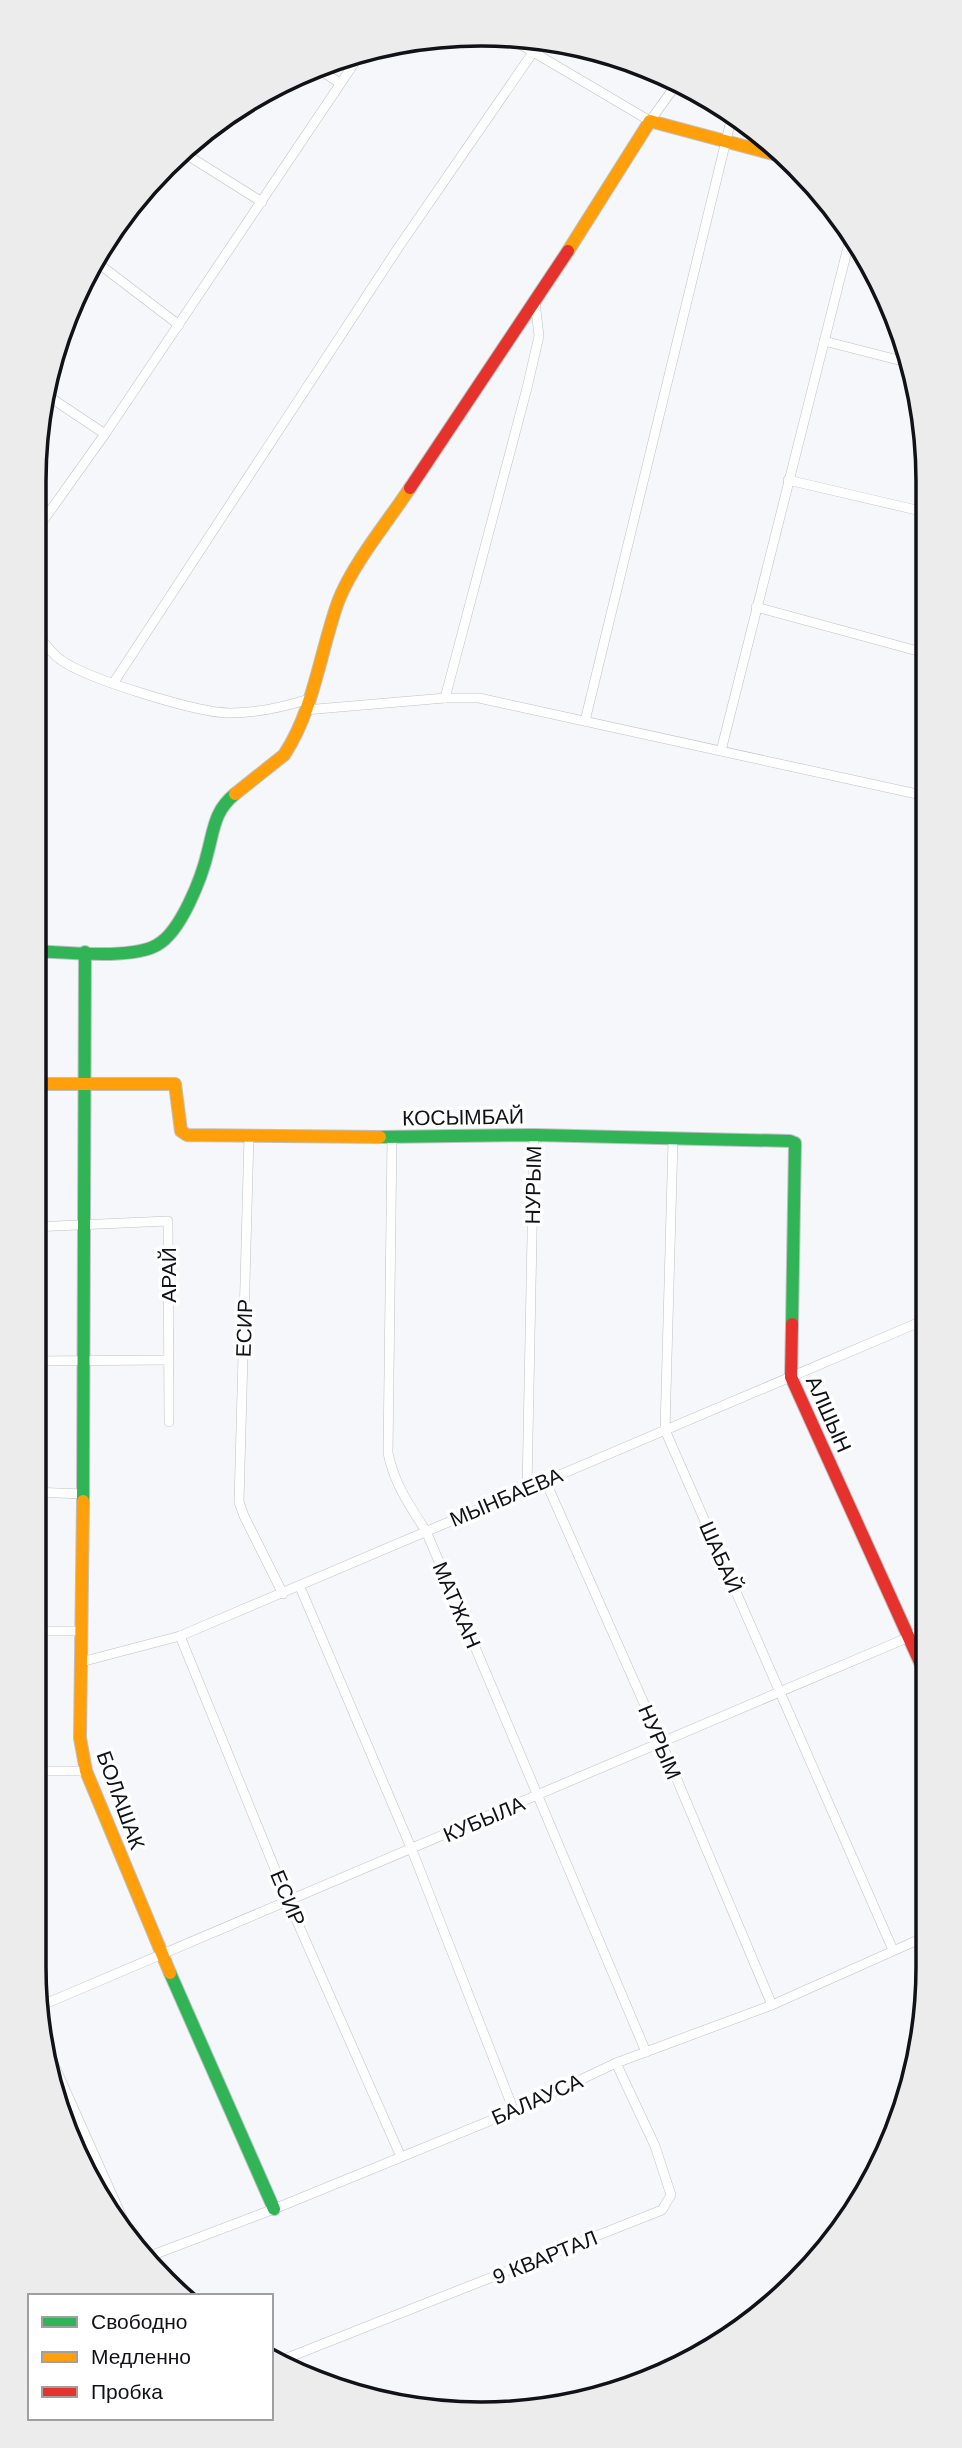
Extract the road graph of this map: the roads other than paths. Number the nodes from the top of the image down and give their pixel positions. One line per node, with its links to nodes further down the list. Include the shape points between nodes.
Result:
1 (536, 48): 27 (street, via 398,248)
2 (537, 49): 7 (street)
3 (353, 65): 5 (street)
4 (326, 74): 5 (street)
5 (340, 83): 12 (street)
6 (673, 89): 7 (street)
7 (650, 121): 9 (street); 15 (street)
8 (730, 124): 9 (street)
9 (726, 143): 10 (street); 30 (street)
10 (766, 153)
11 (190, 157): 12 (street)
12 (262, 202): 16 (street)
13 (848, 247): 17 (street)
14 (102, 266): 16 (street)
15 (535, 302): 28 (street, via 539,336); 29 (street, via 346,583)
16 (180, 325): 20 (street)
17 (824, 341): 18 (street); 21 (street)
18 (899, 360)
19 (53, 400): 20 (street)
20 (105, 434): 23 (street)
21 (788, 480): 22 (street); 24 (street)
22 (916, 510)
23 (46, 517)
24 (756, 607): 26 (street); 31 (street)
25 (46, 645): 27 (street, via 64,663)
26 (916, 651)
27 (114, 682): 29 (street, via 212,712)
28 (445, 698): 29 (street); 30 (street, via 479,698)
29 (307, 705): 34 (street, via 284,755 220,808 205,864 187,906 163,940 138,951)
30 (585, 721): 31 (street)
31 (721, 751): 32 (street)
32 (916, 794)
33 (46, 951): 34 (street)
34 (85, 952): 35 (street, БОЛАШАК)
35 (84, 1083): 36 (street); 38 (street, КОСЫМБАЙ, via 175,1084 183,1134); 42 (street, БОЛАШАК)
36 (46, 1084)
37 (534, 1135): 39 (street, КОСЫМБАЙ); 40 (street, КОСЫМБАЙ); 52 (street, НУРЫМ)
38 (249, 1136): 39 (street, КОСЫМБАЙ); 57 (street, ЕСИР, via 240,1502)
39 (392, 1137): 55 (street, МАТЖАН, via 388,1453 401,1493)
40 (673, 1140): 41 (street, КОСЫМБАЙ); 50 (street, ШАБАЙ)
41 (795, 1143): 48 (street, АЛШЫН)
42 (85, 1225): 43 (street, АРАЙ); 45 (street, АРАЙ, via 168,1221); 47 (street, БОЛАШАК)
43 (46, 1226)
44 (916, 1324): 48 (street, МЫНБАЕВА)
45 (168, 1360): 47 (street); 49 (street, АРАЙ)
46 (46, 1361): 47 (street)
47 (84, 1361): 54 (street, БОЛАШАК)
48 (791, 1377): 50 (street, МЫНБАЕВА); 62 (street, АЛШЫН)
49 (169, 1422)
50 (665, 1430): 51 (street, МЫНБАЕВА); 65 (street, ШАБАЙ)
51 (545, 1480): 52 (street, МЫНБАЕВА); 66 (street, НУРЫМ)
52 (527, 1488): 55 (street, МЫНБАЕВА)
53 (46, 1493): 54 (street)
54 (83, 1494): 59 (street, БОЛАШАК)
55 (426, 1531): 56 (street, МЫНБАЕВА); 69 (street, МАТЖАН)
56 (300, 1587): 57 (street, МЫНБАЕВА); 70 (street)
57 (283, 1594): 61 (street, МЫНБАЕВА)
58 (46, 1631): 59 (street)
59 (82, 1631): 64 (street, БОЛАШАК)
60 (916, 1634): 62 (street, КУБЫЛА)
61 (180, 1636): 64 (street, МЫНБАЕВА); 71 (street, ЕСИР)
62 (910, 1637): 63 (street, АЛШЫН); 65 (street, КУБЫЛА)
63 (916, 1651)
64 (81, 1662): 68 (street, БОЛАШАК, via 80,1738)
65 (780, 1693): 66 (street, КУБЫЛА); 73 (street, ШАБАЙ)
66 (662, 1744): 69 (street, КУБЫЛА); 76 (street, НУРЫМ)
67 (46, 1771): 68 (street)
68 (86, 1771): 74 (street, БОЛАШАК)
69 (538, 1796): 70 (street, КУБЫЛА); 77 (street, МАТЖАН)
70 (412, 1850): 71 (street, КУБЫЛА); 80 (street)
71 (288, 1901): 74 (street, КУБЫЛА); 81 (street, ЕСИР)
72 (916, 1940): 73 (street, БАЛАУСА)
73 (893, 1951): 76 (street, БАЛАУСА)
74 (162, 1954): 75 (street, КУБЫЛА); 83 (street, БОЛАШАК)
75 (47, 2003)
76 (772, 2004): 77 (street, БАЛАУСА)
77 (646, 2052): 78 (street, БАЛАУСА)
78 (616, 2063): 80 (street, БАЛАУСА); 85 (street, 9 КВАРТАЛ, via 666,2173 671,2195 662,2210)
79 (59, 2076): 82 (street)
80 (514, 2111): 81 (street, БАЛАУСА)
81 (401, 2157): 83 (street, БАЛАУСА)
82 (117, 2206)
83 (274, 2210): 84 (street, БАЛАУСА)
84 (154, 2254)
85 (288, 2358)

